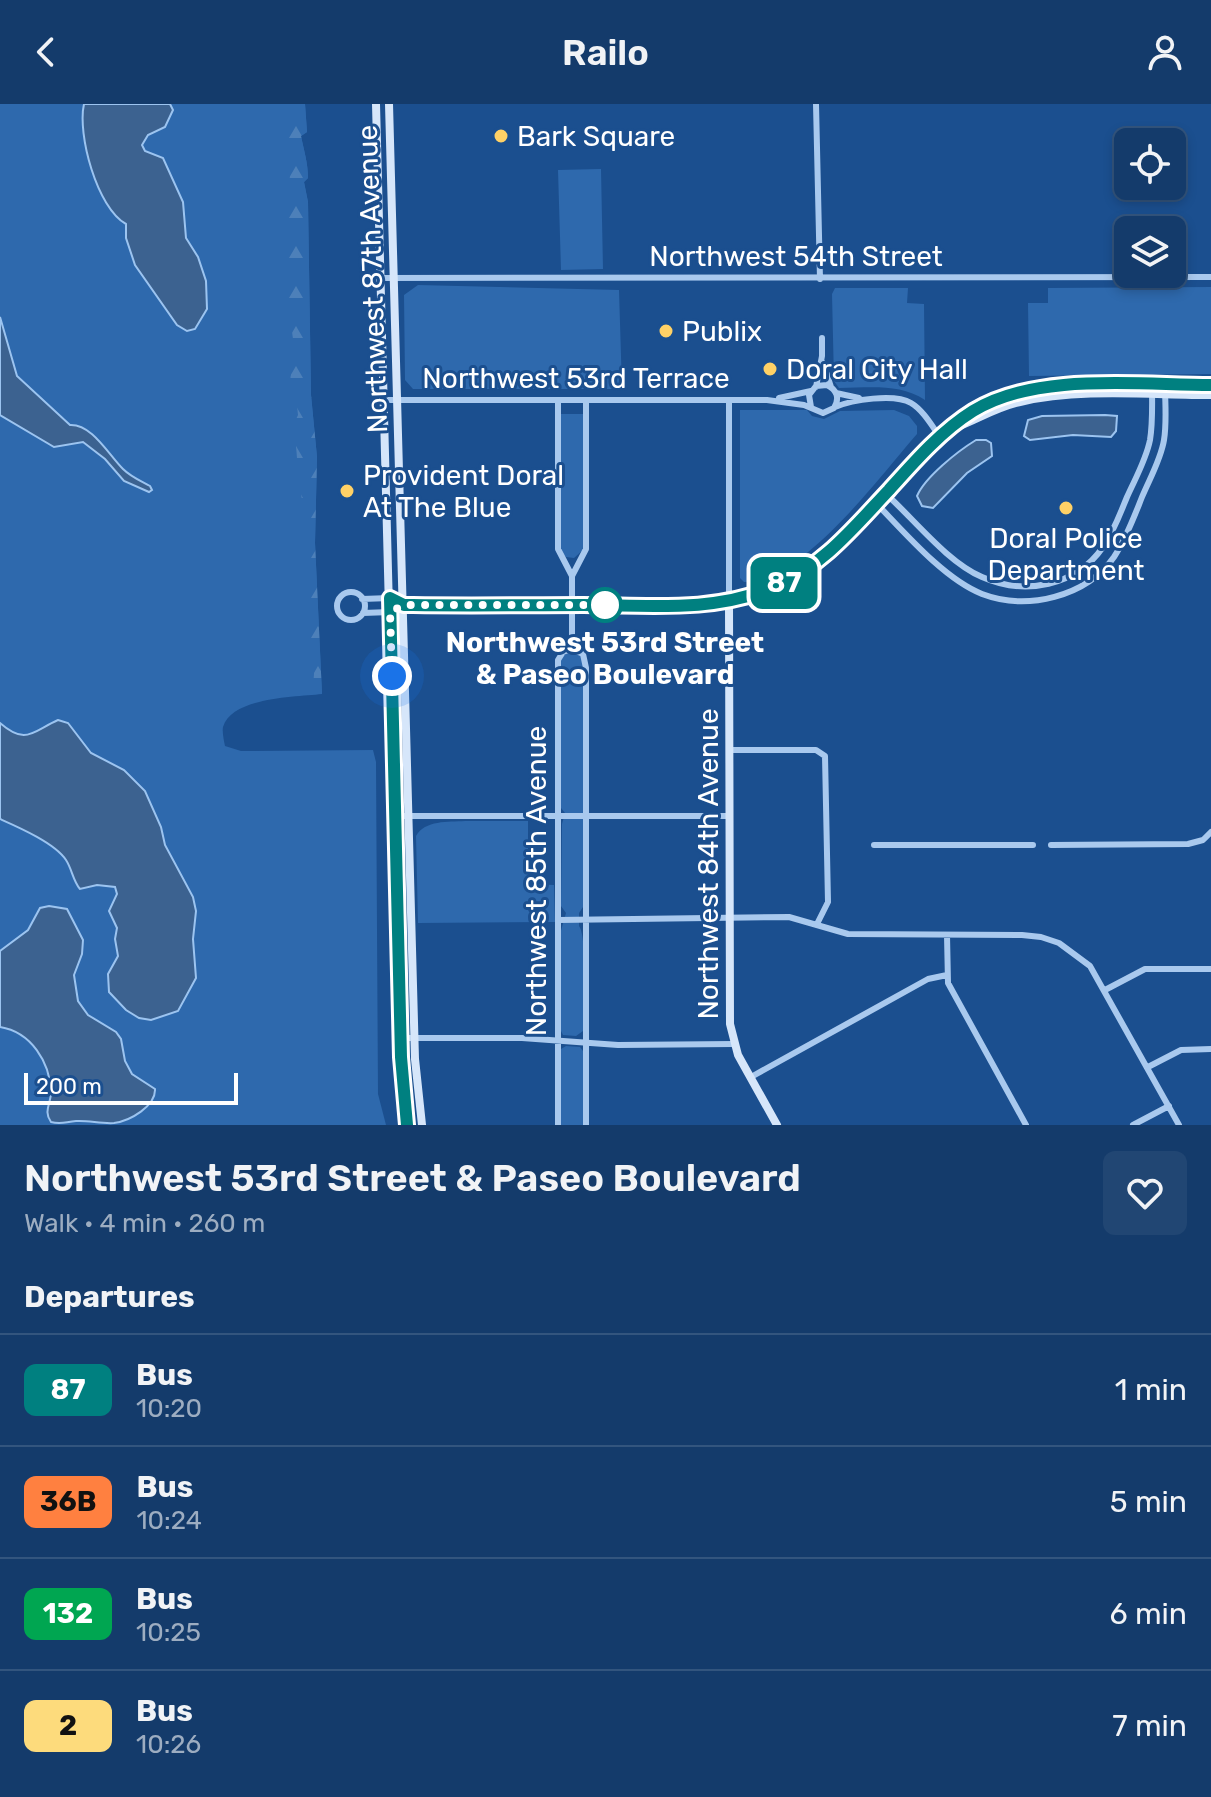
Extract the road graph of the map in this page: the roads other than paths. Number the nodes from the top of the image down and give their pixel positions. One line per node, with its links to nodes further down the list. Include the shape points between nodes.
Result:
1 (376, 104): 5 (main road, Northwest 87th Avenue)
2 (389, 104): 6 (main road, Northwest 87th Avenue)
3 (816, 104): 7 (street)
4 (1211, 277): 7 (street, Northwest 54th Street)
5 (382, 278): 6 (street, Northwest 54th Street); 18 (main road, Northwest 87th Avenue)
6 (395, 278): 7 (street, Northwest 54th Street); 19 (main road, Northwest 87th Avenue)
7 (820, 279)
8 (822, 338): 9 (street)
9 (822, 356): 12 (street); 13 (street)
10 (1152, 385): 14 (main road); 15 (main road, via 1064,385); 16 (street)
11 (1211, 385): 14 (main road)
12 (813, 389): 13 (street, via 823,385); 23 (street, Northwest 53rd Terrace); 26 (street)
13 (833, 390): 24 (street); 27 (street)
14 (1165, 390): 16 (main road); 17 (main road); 31 (street, via 1165,437)
15 (1018, 392): 25 (main road); 28 (main road, via 981,407)
16 (1152, 395): 25 (main road, via 1065,395); 30 (street, via 1150,437)
17 (1211, 395)
18 (385, 400): 19 (street, Northwest 53rd Terrace); 37 (main road, Northwest 87th Avenue)
19 (399, 400): 20 (street, Northwest 53rd Terrace); 40 (main road, Northwest 87th Avenue)
20 (558, 400): 21 (street, Northwest 53rd Terrace); 34 (street)
21 (586, 400): 22 (street, Northwest 53rd Terrace); 35 (street)
22 (729, 400): 23 (street, Northwest 53rd Terrace); 39 (street, Northwest 84th Avenue)
23 (767, 400): 26 (street, Northwest 53rd Terrace)
24 (866, 400): 27 (street); 29 (street, via 911,403)
25 (1010, 404): 28 (main road)
26 (811, 407): 27 (street, via 822,413)
27 (835, 407)
28 (952, 428): 29 (main road)
29 (940, 437): 32 (main road)
30 (1140, 469): 31 (street); 32 (street, via 1102,548 1083,568 1044,586 1000,584 967,569)
31 (1152, 473): 33 (street, via 1127,534 1104,569 1075,589 1038,601 996,598 973,589)
32 (885, 493): 33 (main road)
33 (876, 503): 39 (main road, via 801,573)
34 (560, 558): 35 (street); 36 (street)
35 (583, 558): 36 (street)
36 (572, 576): 41 (street)
37 (390, 598): 38 (street); 40 (main road); 42 (main road, Northwest 87th Avenue)
38 (362, 599): 43 (street); 43 (street, via 347,593 337,606 348,620)
39 (729, 601): 41 (main road); 45 (main road, Northwest 84th Avenue)
40 (404, 605): 41 (main road); 42 (main road); 47 (main road, Northwest 87th Avenue)
41 (572, 605): 44 (street)
42 (390, 612): 43 (street); 46 (main road, Northwest 87th Avenue)
43 (363, 613)
44 (572, 649): 48 (street, Northwest 85th Avenue, via 558,660); 49 (street, Northwest 85th Avenue, via 586,660)
45 (729, 750): 50 (main road, Northwest 84th Avenue); 58 (street, via 825,756 828,902)
46 (395, 816): 47 (street); 63 (main road, Northwest 87th Avenue)
47 (409, 816): 48 (street); 64 (main road, Northwest 87th Avenue)
48 (558, 816): 49 (street); 56 (street, Northwest 85th Avenue)
49 (586, 816): 50 (street); 57 (street, Northwest 85th Avenue)
50 (729, 816): 55 (main road, Northwest 84th Avenue)
51 (1211, 832): 54 (street, via 1188,844)
52 (874, 845): 53 (street)
53 (1033, 845)
54 (1051, 845)
55 (730, 918): 57 (street); 58 (street, via 789,917); 67 (main road, Northwest 84th Avenue)
56 (558, 920): 57 (street); 65 (street, Northwest 85th Avenue)
57 (586, 920): 66 (street, Northwest 85th Avenue)
58 (817, 924): 59 (street, via 855,935)
59 (947, 935): 61 (street); 62 (street, via 1035,936 1065,946 1087,963)
60 (1211, 969): 62 (street, via 1145,969)
61 (947, 975): 70 (street, via 928,979); 77 (street)
62 (1105, 990): 69 (street)
63 (400, 1038): 64 (street); 72 (main road, Northwest 87th Avenue)
64 (414, 1038): 65 (street); 73 (main road, Northwest 87th Avenue)
65 (557, 1040): 66 (street); 74 (street, Northwest 85th Avenue)
66 (586, 1042): 67 (street); 75 (street, Northwest 85th Avenue)
67 (734, 1044): 70 (main road, Northwest 84th Avenue)
68 (1211, 1049): 69 (street, via 1181,1050)
69 (1148, 1067): 71 (street)
70 (751, 1077): 76 (main road, Northwest 84th Avenue)
71 (1169, 1106): 78 (street); 79 (street)
72 (407, 1125)
73 (422, 1125)
74 (558, 1125)
75 (586, 1125)
76 (777, 1125)
77 (1026, 1125)
78 (1133, 1125)
79 (1179, 1125)

